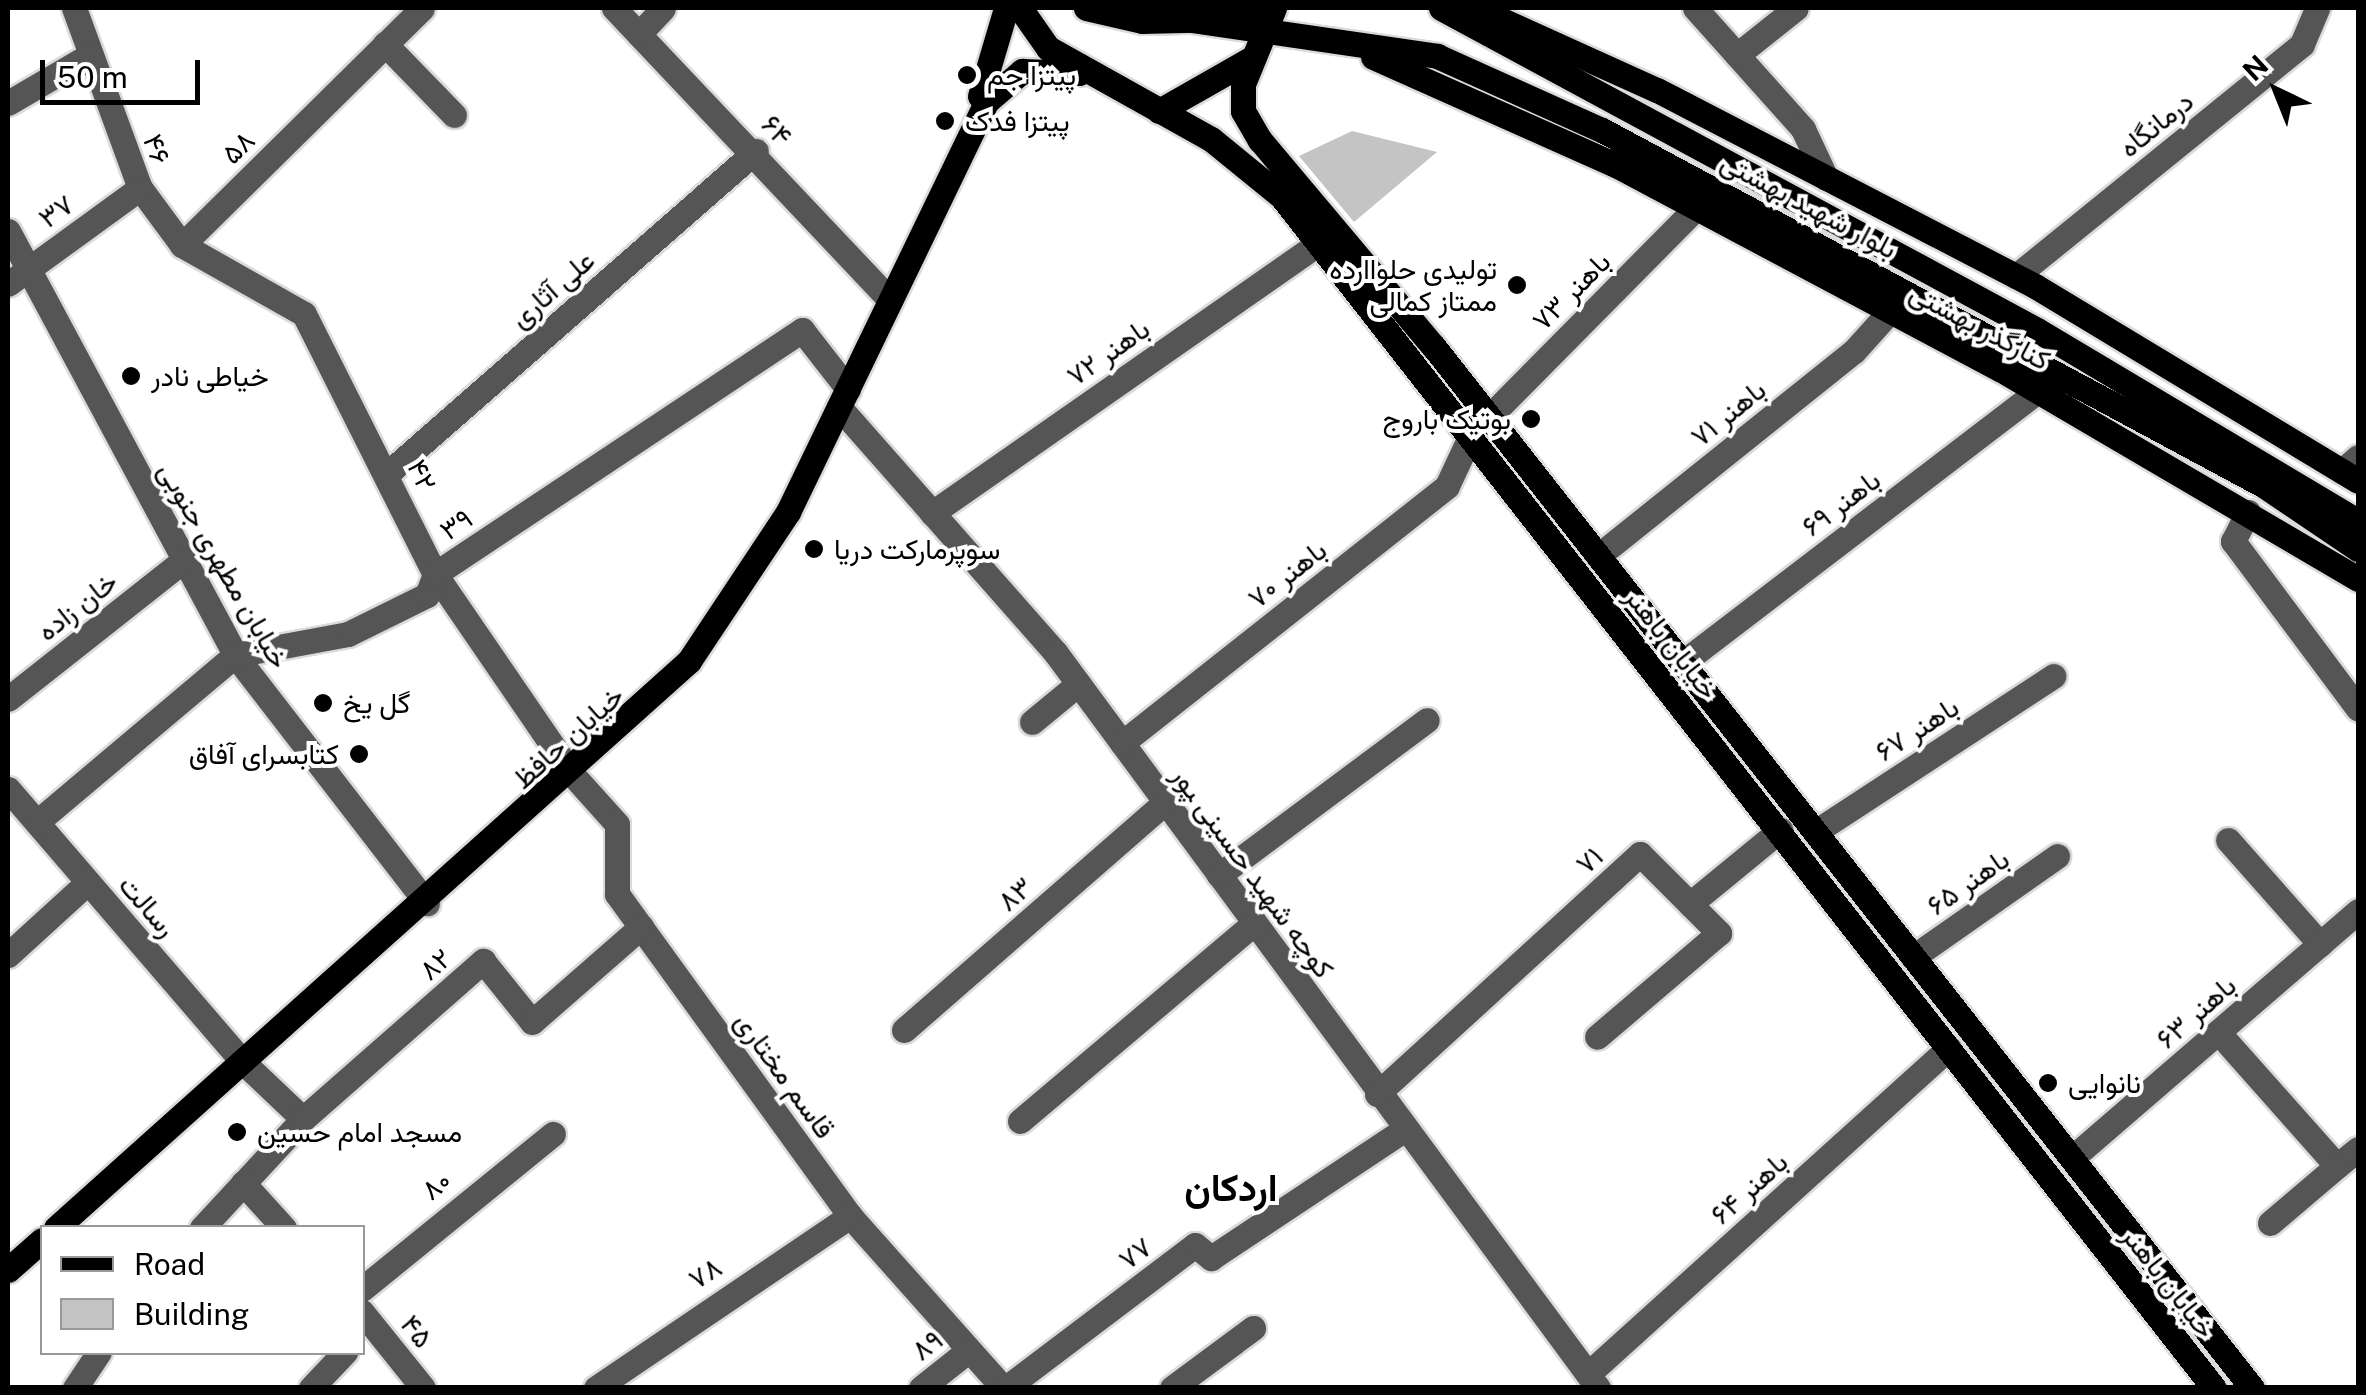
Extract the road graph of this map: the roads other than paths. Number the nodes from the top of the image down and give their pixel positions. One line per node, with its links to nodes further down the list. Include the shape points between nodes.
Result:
1 (74, 8): 21 (street, ۴۶)
2 (422, 8): 17 (street, ۵۸)
3 (614, 8): 16 (street, ۶۴)
4 (663, 8): 16 (street)
5 (1006, 8): 27 (main road, خیابان حافظ, via 998,54)
6 (1020, 8): 22 (main road, خیابان باهنر, via 1027,27)
7 (1086, 8): 15 (main road, via 1142,21)
8 (1254, 8): 15 (main road)
9 (1274, 8): 19 (main road, خیابان باهنر)
10 (1441, 8): 46 (main road, بلوار شهید بهشتی, via 2037,330)
11 (1474, 8): 28 (main road)
12 (1694, 8): 20 (street)
13 (1796, 8): 20 (street)
14 (2317, 8): 35 (street, درمانگاه, via 2302,44)
15 (1191, 20): 19 (main road)
16 (639, 34): 26 (street, ۶۴)
17 (385, 44): 25 (street); 33 (street, ۵۸)
18 (1345, 46): 19 (main road, بلوار شهید بهشتی, via 1300,40); 30 (main road, کنارگذر بهشتی, via 1487,104); 47 (main road, بلوار شهید بهشتی, via 1437,56 1602,130 2262,485)
19 (1253, 48): 24 (main road); 40 (main road, خیابان باهنر, via 1243,111 1260,140)
20 (1737, 54): 28 (street, via 1803,129)
21 (90, 55): 23 (street); 29 (street, ۴۶)
22 (1084, 74): 24 (main road, خیابان باهنر); 27 (main road, خیابان حافظ, via 1042,68 1008,77)
23 (8, 103)
24 (1159, 111): 32 (main road, خیابان باهنر, via 1242,161)
25 (454, 115)
26 (756, 150): 36 (street, ۶۴); 43 (street, علی آثاری)
27 (955, 161): 36 (main road, خیابان حافظ)
28 (1826, 178): 35 (main road)
29 (140, 188): 33 (street, ۴۶); 34 (street, ۳۷)
30 (1696, 208): 37 (main road, کنارگذر بهشتی); 40 (street, باهنر ۷۳)
31 (8, 232): 34 (street, خیابان مطهری جنوبی)
32 (1319, 243): 41 (main road, خیابان باهنر); 44 (street, باهنر ۷۲)
33 (182, 245): 43 (street, ۴۲, via 304,314)
34 (17, 276): 49 (street, خیابان مطهری جنوبی)
35 (2016, 276): 42 (main road)
36 (890, 300): 39 (main road, خیابان حافظ)
37 (1890, 311): 38 (main road, کنارگذر بهشتی); 48 (street, باهنر ۷۱, via 1854,351)
38 (2038, 391): 45 (main road, کنارگذر بهشتی); 53 (street, باهنر ۶۹)
39 (844, 398): 44 (street, کوچه شهید حسینی ‍پور); 50 (street, ۳۹, via 802,330); 61 (main road, خیابان حافظ, via 722,621 644,709)
40 (1489, 417): 41 (main road); 48 (main road, خیابان باهنر)
41 (1470, 436): 60 (street, باهنر ۷۰, via 1448,486); 65 (main road, خیابان باهنر)
42 (2353, 470)
43 (388, 473): 50 (street, ۴۲)
44 (932, 512): 55 (street, کوچه شهید حسینی ‍پور)
45 (2248, 512): 51 (main road, کنارگذر بهشتی); 57 (street, via 2234,541)
46 (2358, 521)
47 (2358, 549)
48 (1598, 556): 53 (main road, خیابان باهنر)
49 (184, 560): 52 (street, خیابان مطهری جنوبی); 56 (street, خان زاده)
50 (435, 574): 52 (street, ۳۹, via 427,595 348,634); 61 (street, ۴۲)
51 (2358, 579)
52 (235, 655): 64 (street, ۳۹); 71 (street, خیابان مطهری جنوبی)
53 (1682, 663): 66 (main road, خیابان باهنر)
54 (2053, 676): 66 (street, باهنر ۶۷)
55 (1078, 684): 59 (street); 60 (street, کوچه شهید حسینی ‍پور)
56 (8, 699)
57 (2358, 709)
58 (1427, 720): 69 (street)
59 (1032, 722)
60 (1122, 743): 63 (street, کوچه شهید حسینی ‍پور)
61 (572, 774): 71 (main road, خیابان حافظ); 75 (street, قاسم مختاری, via 617,824 617,894)
62 (8, 789): 64 (street, رسالت)
63 (1165, 802): 69 (street, کوچه شهید حسینی ‍پور); 79 (street, ۸۳)
64 (36, 822): 70 (street, رسالت)
65 (1780, 830): 72 (street); 82 (main road, خیابان باهنر)
66 (1815, 832): 78 (main road, خیابان باهنر)
67 (2228, 840): 76 (street)
68 (2057, 856): 78 (street, باهنر ۶۵)
69 (1219, 875): 74 (street, کوچه شهید حسینی ‍پور)
70 (88, 882): 77 (street); 83 (street, رسالت)
71 (426, 903): 83 (main road, خیابان حافظ)
72 (1690, 904): 81 (street, ۷۱, via 1719,933); 84 (street, ۷۱, via 1640,854)
73 (2358, 910): 76 (street, باهنر ۶۳)
74 (1254, 923): 84 (street, کوچه شهید حسینی ‍پور); 86 (street)
75 (641, 927): 85 (street, ۸۲, via 532,1022 484,961); 93 (street, قاسم مختاری)
76 (2320, 944): 80 (street, باهنر ۶۳)
77 (8, 955)
78 (1914, 957): 90 (main road, خیابان باهنر)
79 (904, 1030)
80 (2218, 1032): 90 (street, باهنر ۶۳); 91 (street)
81 (1597, 1037)
82 (1949, 1048): 106 (street, باهنر ۶۴); 114 (main road, خیابان باهنر)
83 (244, 1063): 85 (street, رسالت); 95 (main road, خیابان حافظ)
84 (1377, 1094): 87 (street, کوچه شهید حسینی ‍پور)
85 (303, 1118): 92 (street)
86 (1020, 1121)
87 (1404, 1130): 106 (street, کوچه شهید حسینی ‍پور); 112 (street, ۷۷, via 1211,1258 1195,1245)
88 (553, 1134): 100 (street, ۸۰)
89 (2358, 1149): 91 (street)
90 (2072, 1158): 115 (main road, خیابان باهنر)
91 (2337, 1166): 94 (street)
92 (242, 1183): 96 (street); 97 (street)
93 (850, 1216): 103 (street, قاسم مختاری); 110 (street, ۷۸, via 665,1334)
94 (2270, 1223)
95 (59, 1225)
96 (205, 1225)
97 (281, 1225)
98 (40, 1242): 99 (main road)
99 (8, 1270)
100 (365, 1286)
101 (366, 1324): 109 (street, ۴۵)
102 (1253, 1328): 113 (street)
103 (969, 1350): 111 (street, ۸۹); 112 (street, قاسم مختاری)
104 (98, 1355): 107 (street)
105 (342, 1355): 108 (street)
106 (1593, 1381)
107 (74, 1388)
108 (311, 1388)
109 (423, 1388)
110 (596, 1388)
111 (921, 1388)
112 (1004, 1388)
113 (1172, 1388)
114 (2214, 1388)
115 (2252, 1388)

